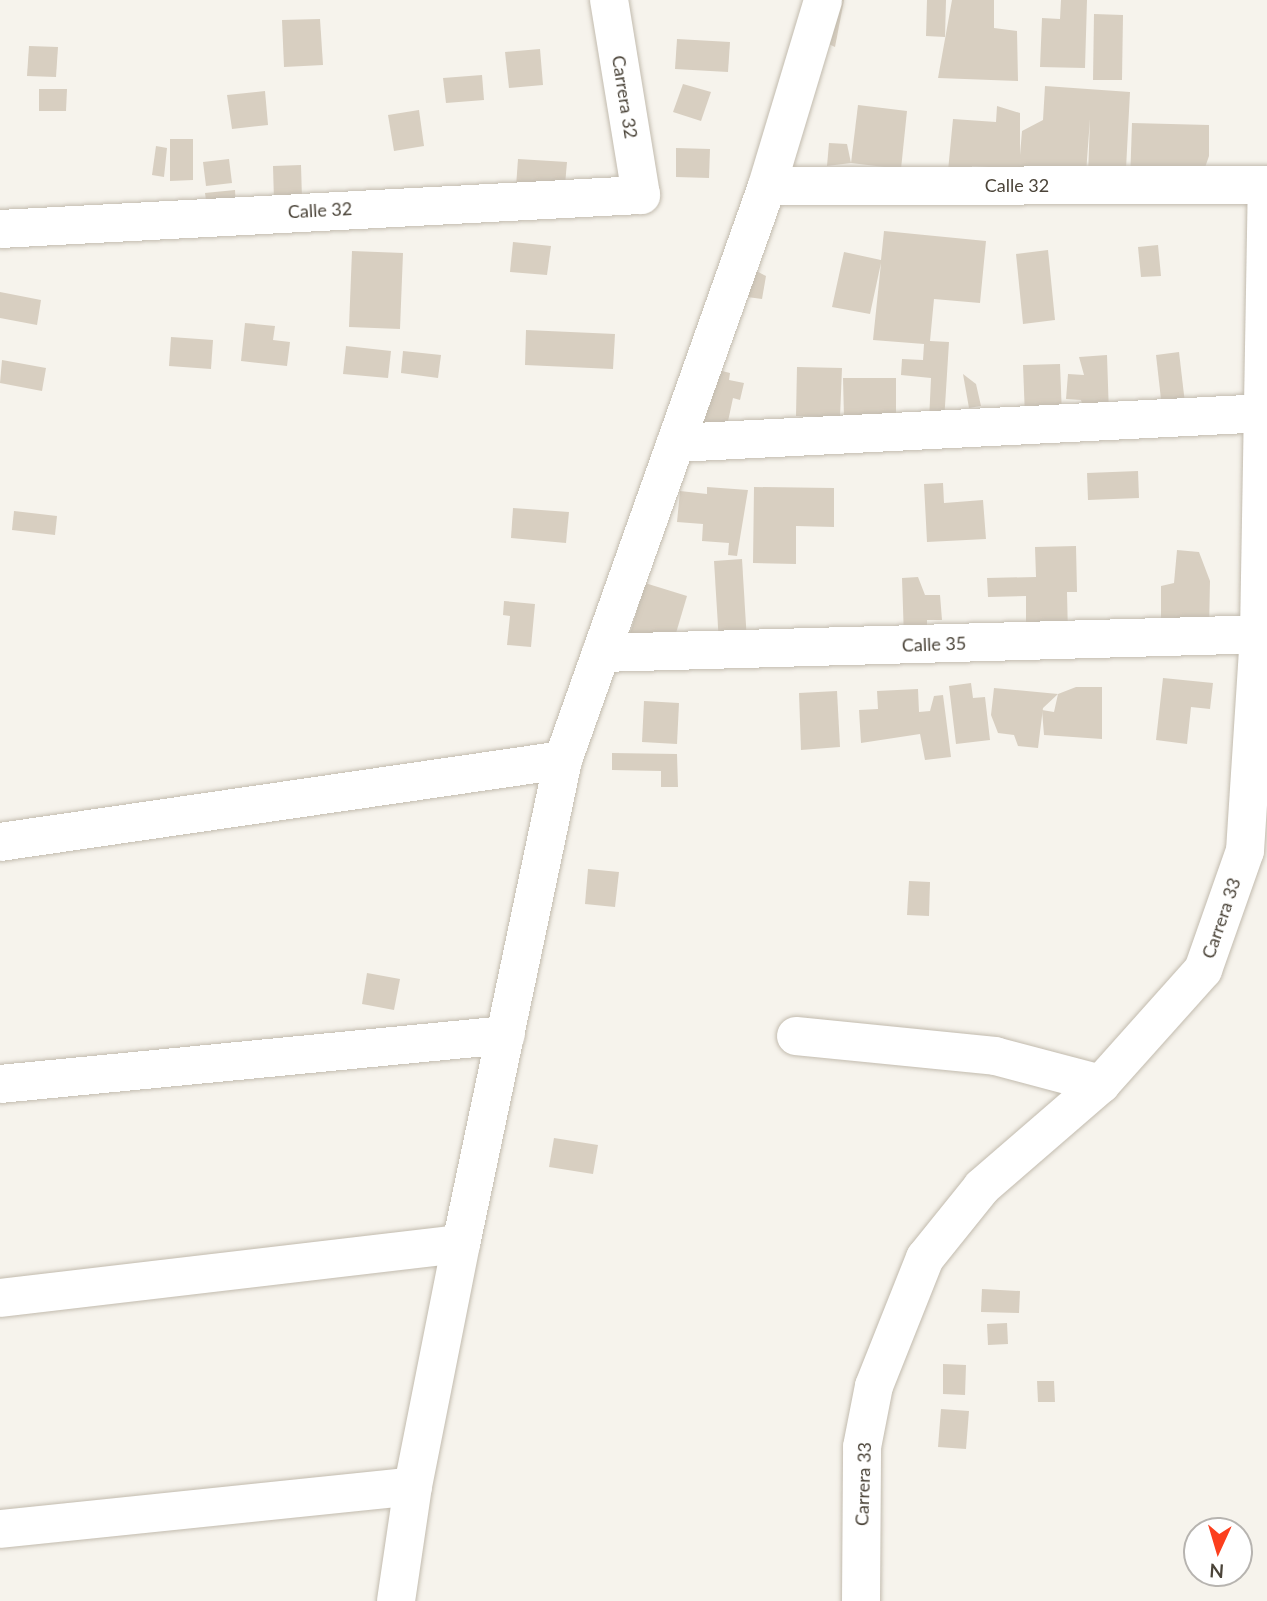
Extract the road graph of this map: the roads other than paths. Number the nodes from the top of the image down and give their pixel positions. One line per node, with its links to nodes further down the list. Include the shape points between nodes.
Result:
1 (609, 0): 5 (street, Carrera 32)
2 (823, 0): 4 (street)
3 (1267, 185): 4 (street, Calle 32)
4 (767, 186): 9 (street)
5 (641, 195): 7 (street, Calle 32)
6 (1267, 197): 8 (street, Carrera 33)
7 (0, 229)
8 (1265, 413): 9 (street); 10 (street, Carrera 33)
9 (676, 443): 11 (street)
10 (1263, 634): 11 (street, Calle 35); 17 (street, Carrera 33, via 1245,851 1203,970)
11 (601, 653): 12 (street)
12 (563, 760): 13 (street); 14 (street)
13 (0, 842)
14 (506, 1035): 16 (street); 18 (street)
15 (796, 1036): 17 (street, via 995,1056)
16 (0, 1084)
17 (1101, 1084): 23 (street, Carrera 33, via 982,1187 925,1258 874,1386 862,1447)
18 (461, 1244): 19 (street); 20 (street)
19 (0, 1298)
20 (413, 1486): 21 (street); 22 (street)
21 (0, 1529)
22 (396, 1601)
23 (861, 1601)

